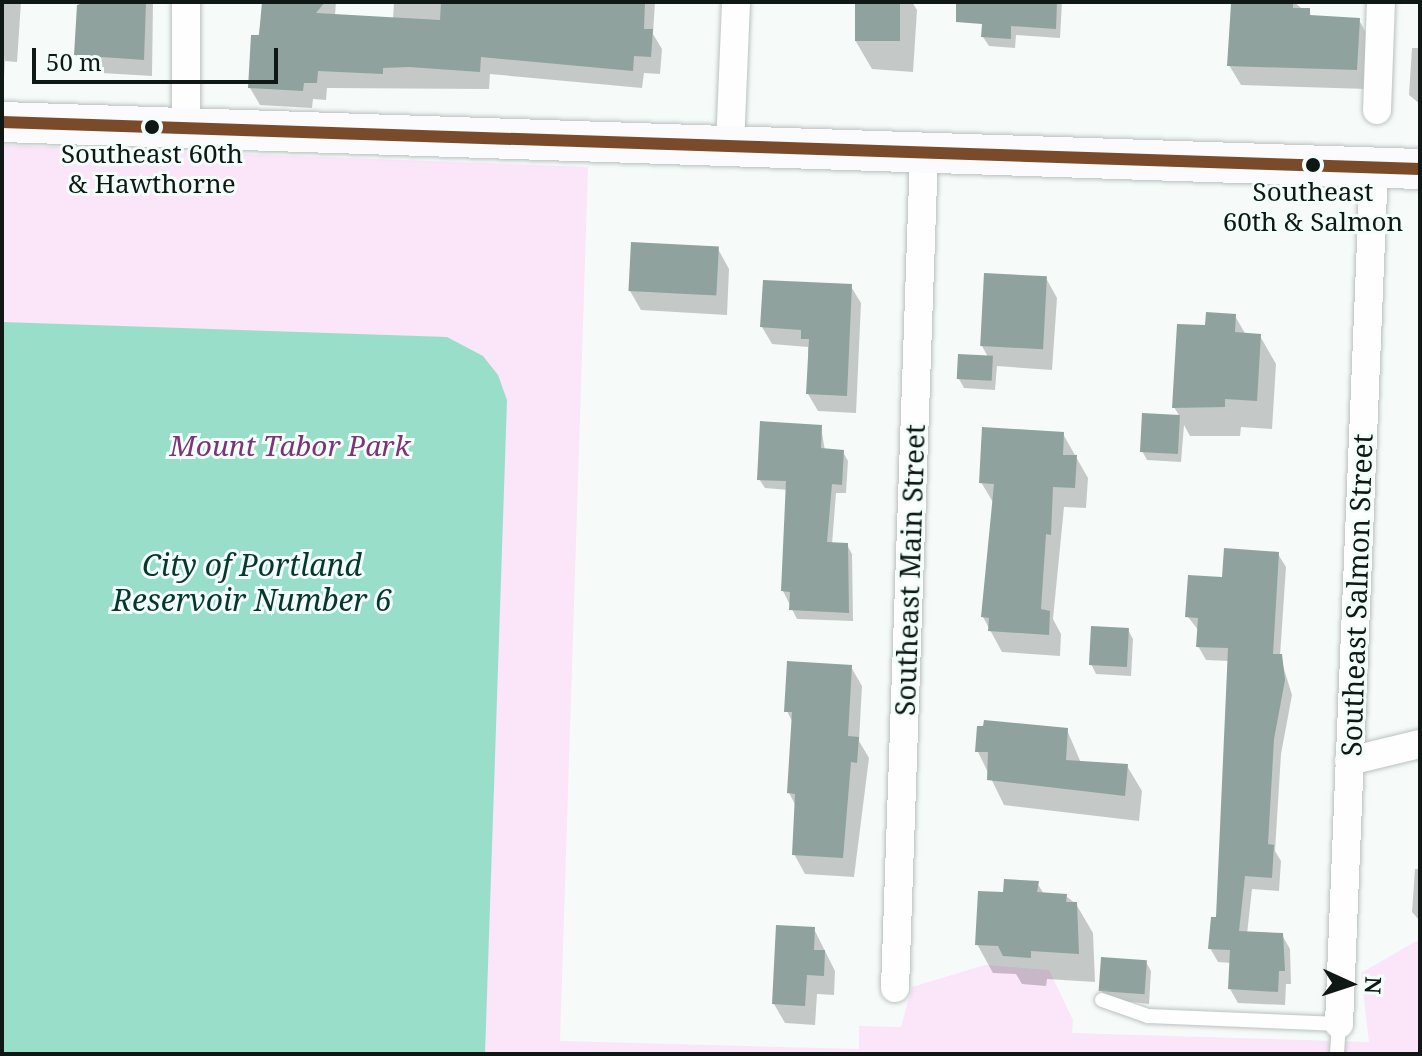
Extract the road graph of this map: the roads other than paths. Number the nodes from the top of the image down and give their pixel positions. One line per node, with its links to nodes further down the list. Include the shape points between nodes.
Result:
1 (186, 2): 6 (street)
2 (736, 2): 7 (street)
3 (1381, 2): 4 (street)
4 (1377, 110)
5 (2, 122): 6 (main road)
6 (186, 128): 7 (main road)
7 (730, 146): 8 (main road)
8 (924, 152): 9 (main road); 13 (street, Southeast Main Street)
9 (1374, 167): 10 (main road); 12 (street, Southeast Salmon Street)
10 (1420, 169)
11 (1420, 744): 12 (street)
12 (1349, 761): 15 (street, Southeast Salmon Street)
13 (895, 988)
14 (1102, 1000): 15 (lane, via 1148,1016)
15 (1339, 1024): 16 (lane)
16 (1337, 1054)

